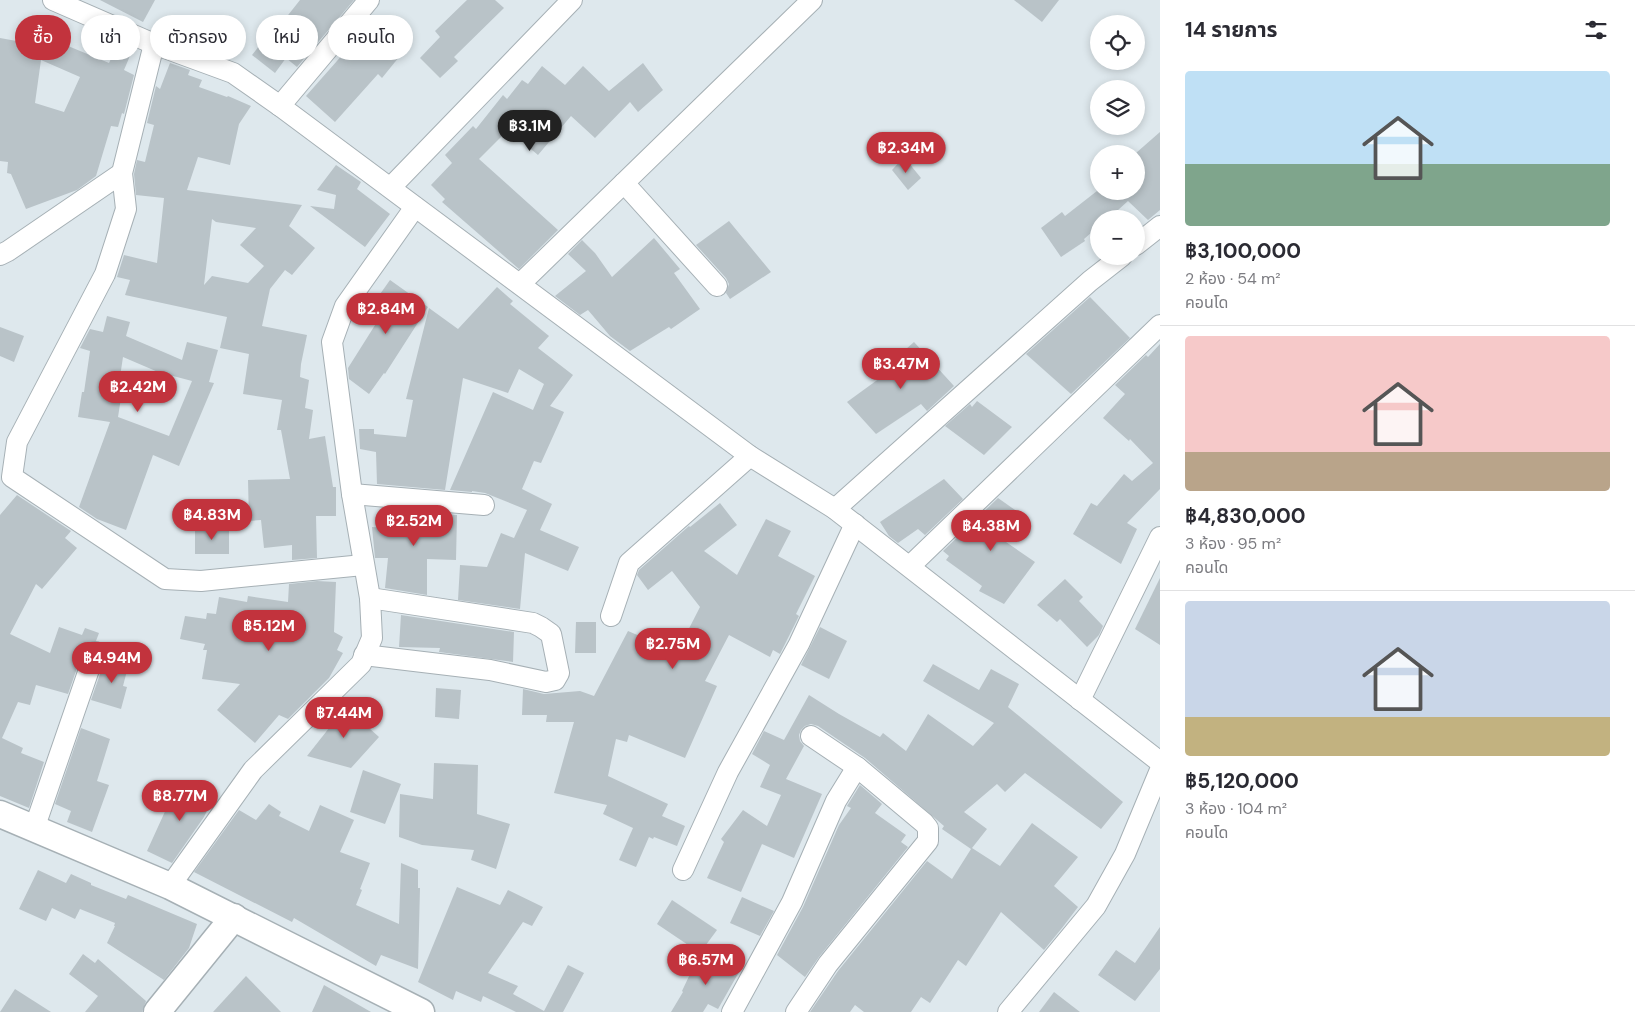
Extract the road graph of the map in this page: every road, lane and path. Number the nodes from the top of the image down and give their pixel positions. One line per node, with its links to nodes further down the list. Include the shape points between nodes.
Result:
1 (53, 0): 5 (street)
2 (369, 0): 8 (street)
3 (572, 0): 11 (street)
4 (812, 0): 10 (street)
5 (150, 42)
6 (150, 60): 9 (street)
7 (198, 60): 8 (street, via 233,73)
8 (280, 106): 11 (street)
9 (122, 173): 15 (street); 26 (street, via 126,209 105,274 17,442 12,477 165,580 201,581)
10 (624, 183): 17 (street); 18 (street)
11 (390, 187): 12 (street)
12 (415, 206): 17 (street); 21 (street, via 345,306 332,342)
13 (1160, 226): 14 (street)
14 (1145, 238)
15 (0, 255)
16 (1111, 265): 23 (street)
17 (520, 284): 20 (street)
18 (717, 286)
19 (1160, 324): 27 (street)
20 (750, 456): 23 (street); 29 (street, via 629,563)
21 (352, 494): 22 (street); 26 (street)
22 (484, 505)
23 (835, 509): 24 (street)
24 (855, 524): 27 (street); 39 (street, via 799,644 728,772)
25 (1160, 537): 32 (street)
26 (363, 565): 28 (street)
27 (910, 566): 32 (street)
28 (370, 598): 31 (street, via 372,638); 31 (street, via 533,623 551,634 559,673 555,680 546,682 490,670)
29 (611, 616)
30 (95, 652): 38 (street)
31 (364, 655): 40 (street, via 361,664 253,770)
32 (1080, 700): 34 (street)
33 (810, 736): 35 (street)
34 (1160, 762)
35 (857, 767): 44 (street, via 836,801 792,902); 45 (street, via 924,823 928,828 928,841 828,964)
36 (1160, 770): 46 (street, via 1125,854 1096,906)
37 (0, 814): 38 (street)
38 (34, 829): 40 (street)
39 (683, 870)
40 (170, 886): 41 (street)
41 (234, 917): 42 (street); 43 (street)
42 (157, 1012)
43 (421, 1012)
44 (733, 1012)
45 (796, 1012)
46 (1008, 1012)

